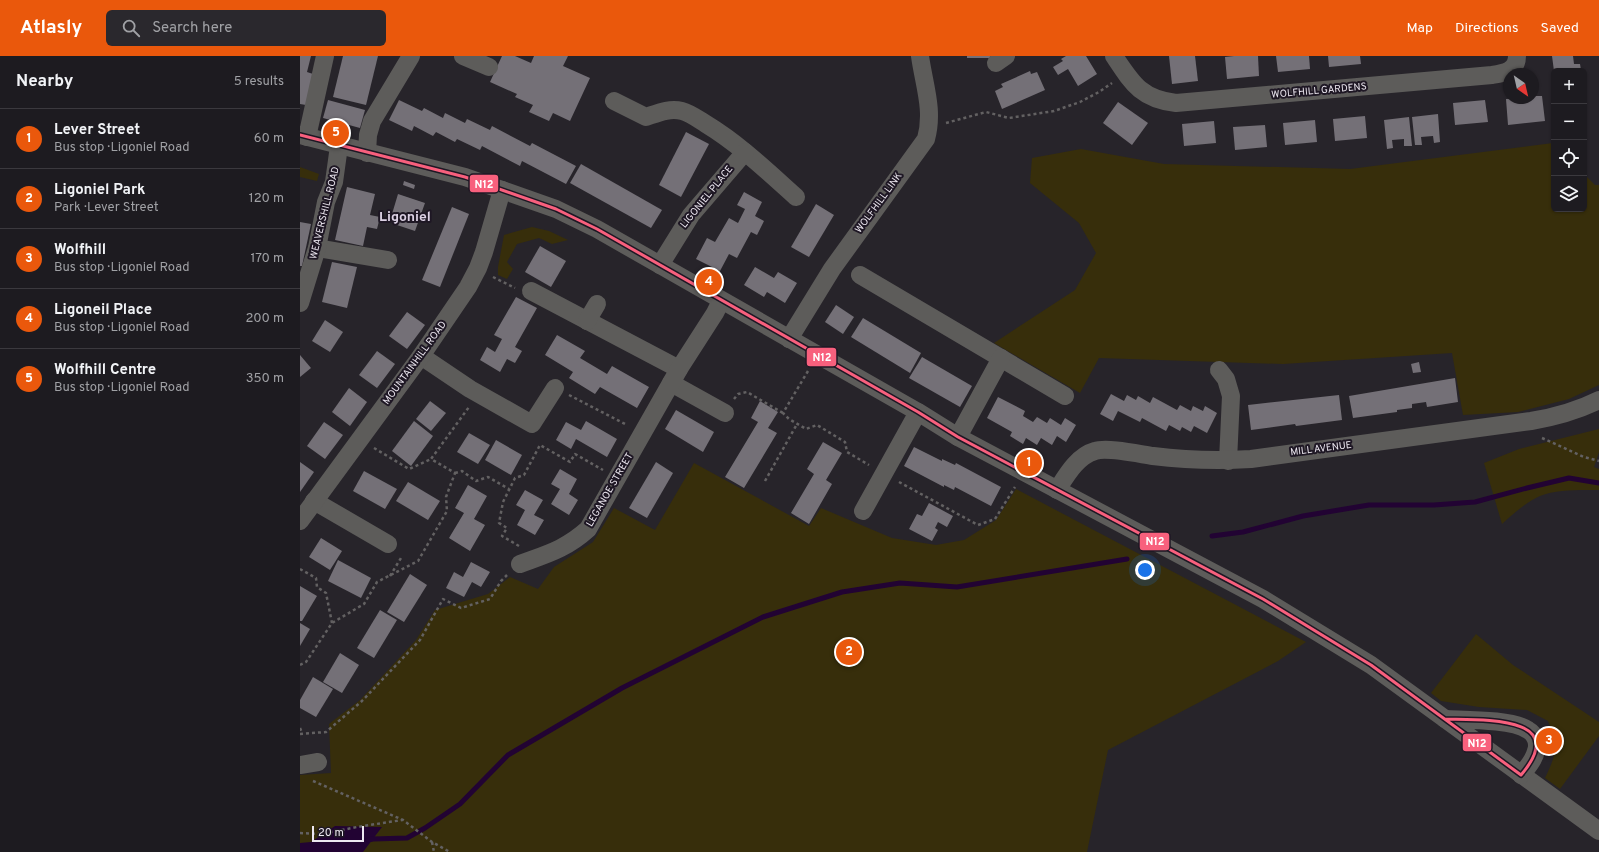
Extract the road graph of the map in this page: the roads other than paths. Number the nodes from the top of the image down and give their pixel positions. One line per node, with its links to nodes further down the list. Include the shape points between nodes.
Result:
1 (325, 56): 9 (street)
2 (412, 56): 12 (street, via 372,121)
3 (463, 56): 7 (street)
4 (920, 56): 24 (street, WOLFHILL LINK, via 930,113 926,139 832,269)
5 (1517, 56): 6 (street, WOLFHILL GARDENS, via 1515,66 1510,70 1492,75 1176,103 1162,102 1148,96)
6 (1118, 63)
7 (489, 67)
8 (614, 101): 11 (street, via 646,117 668,110 681,111 721,133)
9 (304, 136): 10 (street)
10 (339, 146): 12 (street); 15 (street, WEAVERSHILL ROAD, via 334,182 326,202)
11 (745, 152): 14 (street); 17 (street, LIGONIEL PLACE, via 691,215)
12 (367, 153): 13 (street, via 465,177)
13 (502, 190): 17 (street, via 556,209); 25 (street, MOUNTAINHILL ROAD, via 478,268)
14 (796, 197)
15 (316, 248): 16 (street); 20 (street, WEAVERSHILL ROAD)
16 (388, 260)
17 (660, 265): 21 (street)
18 (860, 275): 26 (street)
19 (531, 291): 23 (street)
20 (302, 294)
21 (721, 301): 24 (street); 28 (street, LEGANOE STREET)
22 (597, 304): 23 (street)
23 (588, 321): 28 (street)
24 (789, 339): 32 (street)
25 (421, 356): 29 (street, via 532,424); 37 (street, MOUNTAINHILL ROAD)
26 (1001, 358): 30 (street); 34 (street)
27 (1219, 370): 35 (street, via 1226,379 1231,396)
28 (675, 376): 33 (street); 41 (street, LEGANOE STREET, via 588,529 562,549)
29 (555, 388)
30 (1065, 396)
31 (1599, 400): 35 (street, MILL AVENUE, via 1584,408 1521,423)
32 (918, 412): 34 (street); 38 (street)
33 (725, 413)
34 (958, 437): 36 (street)
35 (1228, 461): 36 (street, MILL AVENUE, via 1095,451 1084,456 1074,466)
36 (1057, 490): 42 (street, via 1263,599 1371,665)
37 (314, 501): 39 (street, MOUNTAINHILL ROAD); 40 (street)
38 (863, 511)
39 (300, 521)
40 (388, 544)
41 (520, 564)
42 (1445, 719): 45 (street); 45 (street, via 1508,724 1528,729 1534,734 1537,750)
43 (318, 762): 44 (street)
44 (300, 765)
45 (1521, 775): 46 (street)
46 (1599, 831)

